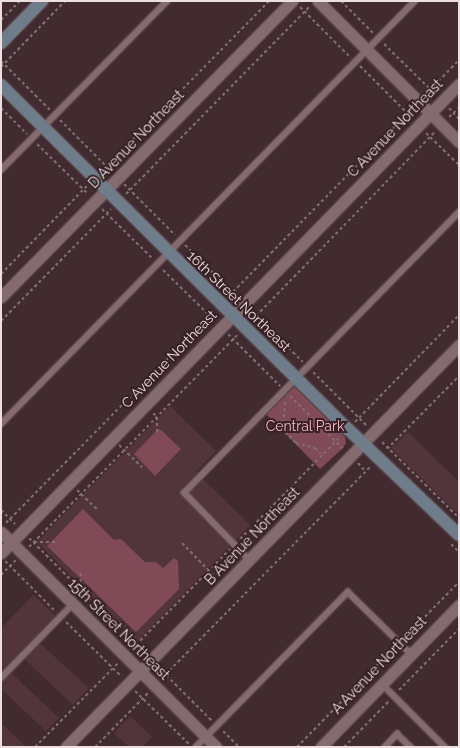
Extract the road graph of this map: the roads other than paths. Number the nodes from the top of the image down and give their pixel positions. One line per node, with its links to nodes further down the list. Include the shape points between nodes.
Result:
1 (42, 1): 6 (street)
2 (167, 1): 11 (lane)
3 (292, 1): 14 (street, D Avenue Northeast)
4 (415, 1): 7 (lane)
5 (314, 4): 7 (street)
6 (1, 43)
7 (367, 50): 10 (street); 16 (lane)
8 (459, 84): 10 (street, C Avenue Northeast)
9 (1, 85): 11 (street, 16th Street Northeast)
10 (430, 114): 12 (street); 18 (street, C Avenue Northeast)
11 (44, 127): 13 (lane); 14 (street, 16th Street Northeast)
12 (459, 142)
13 (1, 170)
14 (106, 190): 16 (street, 16th Street Northeast); 17 (street, D Avenue Northeast)
15 (459, 212): 20 (lane)
16 (169, 253): 18 (street, 16th Street Northeast); 21 (lane)
17 (1, 297)
18 (232, 315): 20 (street, 16th Street Northeast); 25 (street, C Avenue Northeast)
19 (459, 345): 22 (street, B Avenue Northeast)
20 (296, 378): 22 (street, 16th Street Northeast); 27 (lane, via 184,493)
21 (1, 424)
22 (363, 442): 24 (street, 16th Street Northeast); 27 (street, B Avenue Northeast)
23 (2, 529): 25 (street, 15th Street Northeast)
24 (459, 535)
25 (11, 542): 26 (street, C Avenue Northeast); 28 (street, 15th Street Northeast)
26 (1, 552)
27 (249, 560): 31 (street, B Avenue Northeast)
28 (73, 604): 31 (street, 15th Street Northeast); 32 (lane)
29 (459, 605): 30 (street, A Avenue Northeast)
30 (411, 654): 33 (street, A Avenue Northeast); 34 (lane, via 348,592)
31 (141, 672): 34 (street, 15th Street Northeast); 35 (street, B Avenue Northeast)
32 (1, 678)
33 (382, 684): 38 (street, A Avenue Northeast); 41 (lane)
34 (206, 737): 36 (lane); 37 (street, 15th Street Northeast)
35 (66, 747)
36 (196, 747)
37 (216, 747)
38 (321, 747)
39 (385, 747): 40 (lane, via 397,734)
40 (411, 747)
41 (444, 747)

